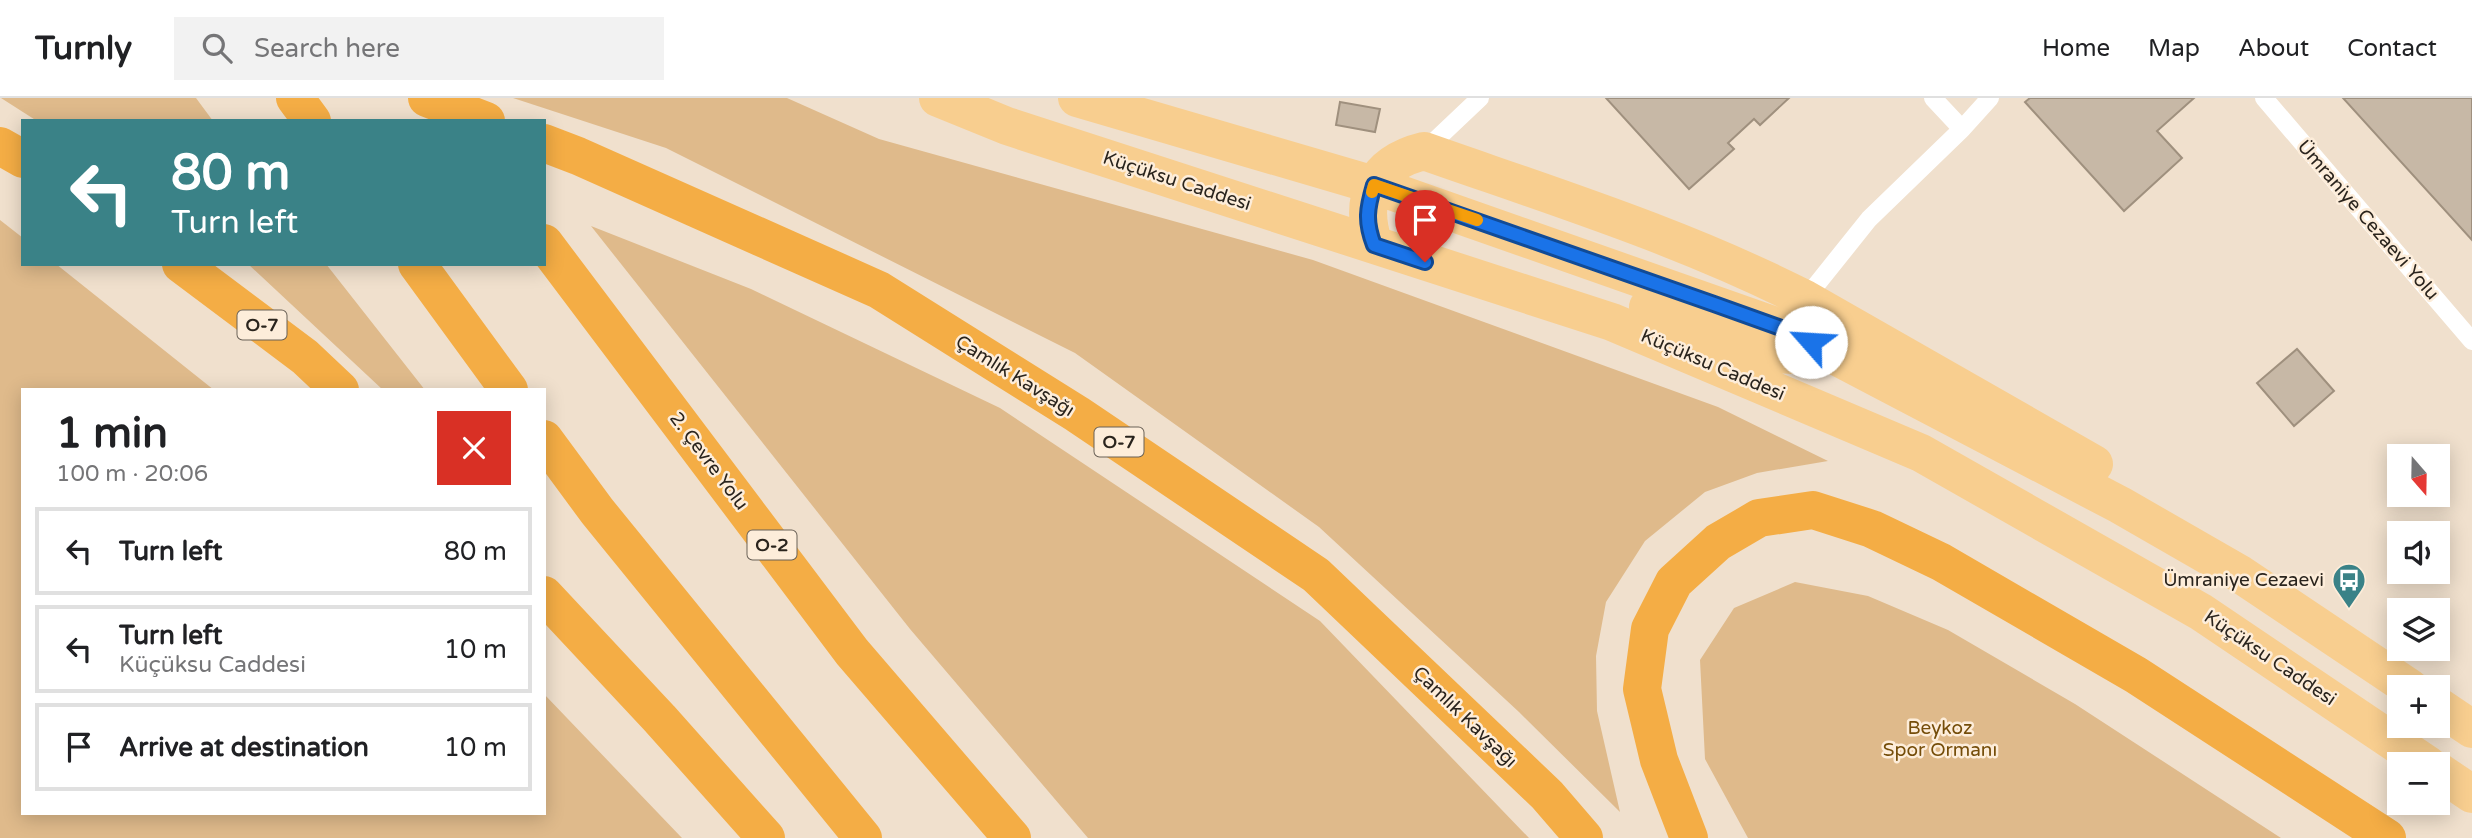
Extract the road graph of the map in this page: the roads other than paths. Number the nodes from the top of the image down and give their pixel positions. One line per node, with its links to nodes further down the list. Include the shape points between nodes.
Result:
1 (295, 98): 10 (highway)
2 (426, 98): 12 (highway)
3 (435, 98): 11 (highway)
4 (937, 98): 19 (main road, Küçüksu Caddesi, via 1007,126)
5 (1077, 98): 18 (main road)
6 (1480, 98): 16 (lane)
7 (1933, 98): 13 (lane)
8 (1990, 98): 13 (lane)
9 (2264, 98): 25 (lane, Ümraniye Cezaevi Yolu)
10 (311, 119)
11 (451, 119)
12 (481, 119)
13 (1962, 129): 24 (lane, via 1869,219)
14 (0, 146): 17 (highway)
15 (561, 149): 41 (highway, Çamlık Kavşağı / O-7, via 879,290 1077,414 1316,575 1547,794)
16 (1424, 151): 18 (main road, via 1387,168); 24 (main road, via 1645,230 1756,274)
17 (21, 158)
18 (1374, 185): 19 (main road, via 1367,226); 26 (main road)
19 (1374, 245): 23 (main road, Küçüksu Caddesi)
20 (546, 246): 40 (highway, 2. Çevre Yolu / O-2, via 852,652)
21 (184, 266): 27 (highway, O-7, via 305,357)
22 (418, 266): 28 (highway)
23 (1502, 287): 26 (main road, via 1550,274 1770,354 1793,355); 35 (main road, Küçüksu Caddesi, via 1612,323 1921,453 2202,612)
24 (1805, 299): 26 (main road, via 1814,321); 30 (main road, via 2099,467)
25 (2472, 341)
26 (1811, 342): 30 (main road)
27 (338, 388)
28 (508, 388)
29 (546, 442): 39 (highway)
30 (2120, 505): 32 (main road, via 2240,575)
31 (546, 596): 38 (highway)
32 (2390, 675)
33 (2450, 714): 34 (main road)
34 (2472, 729)
35 (2409, 752)
36 (2450, 779): 37 (main road)
37 (2472, 794)
38 (766, 838)
39 (863, 838)
40 (1012, 838)
41 (1584, 838)
42 (1689, 838): 43 (highway, via 1659,760 1642,689 1650,629 1674,582 1718,542 1759,518 1813,510 1872,529 1941,562 2136,675)
43 (2387, 838)

